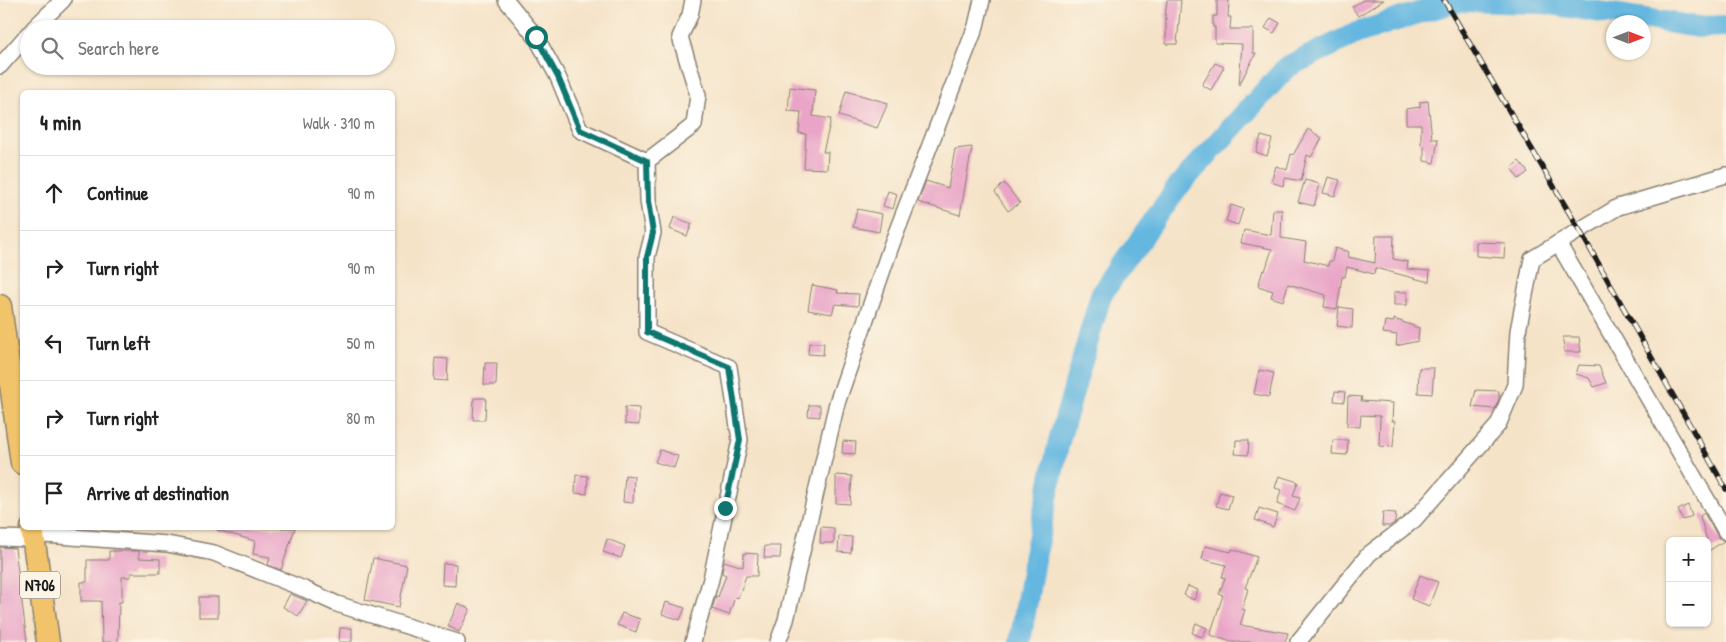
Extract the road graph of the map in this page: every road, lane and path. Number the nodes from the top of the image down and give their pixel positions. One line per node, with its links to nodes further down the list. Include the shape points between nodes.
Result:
1 (63, 0): 5 (street)
2 (506, 0): 8 (street, via 536,37 558,77 580,130)
3 (693, 0): 8 (street, via 680,37 698,95 694,125)
4 (982, 0): 19 (street, via 976,26 891,246 837,402 786,620)
5 (42, 20)
6 (20, 43): 7 (street)
7 (0, 66)
8 (647, 161): 18 (street, via 653,233 647,257 647,332 729,367 740,440 711,579)
9 (1726, 175): 10 (street, via 1618,207)
10 (1558, 243): 13 (street); 20 (street, via 1532,259 1518,331 1515,385 1498,425 1414,520 1369,554)
11 (0, 306): 12 (highway)
12 (20, 449)
13 (1726, 532)
14 (33, 533): 15 (street); 16 (highway, N706); 17 (street, via 158,543 214,553 337,604)
15 (0, 538)
16 (48, 642)
17 (457, 642)
18 (693, 642)
19 (778, 642)
20 (1298, 642)

